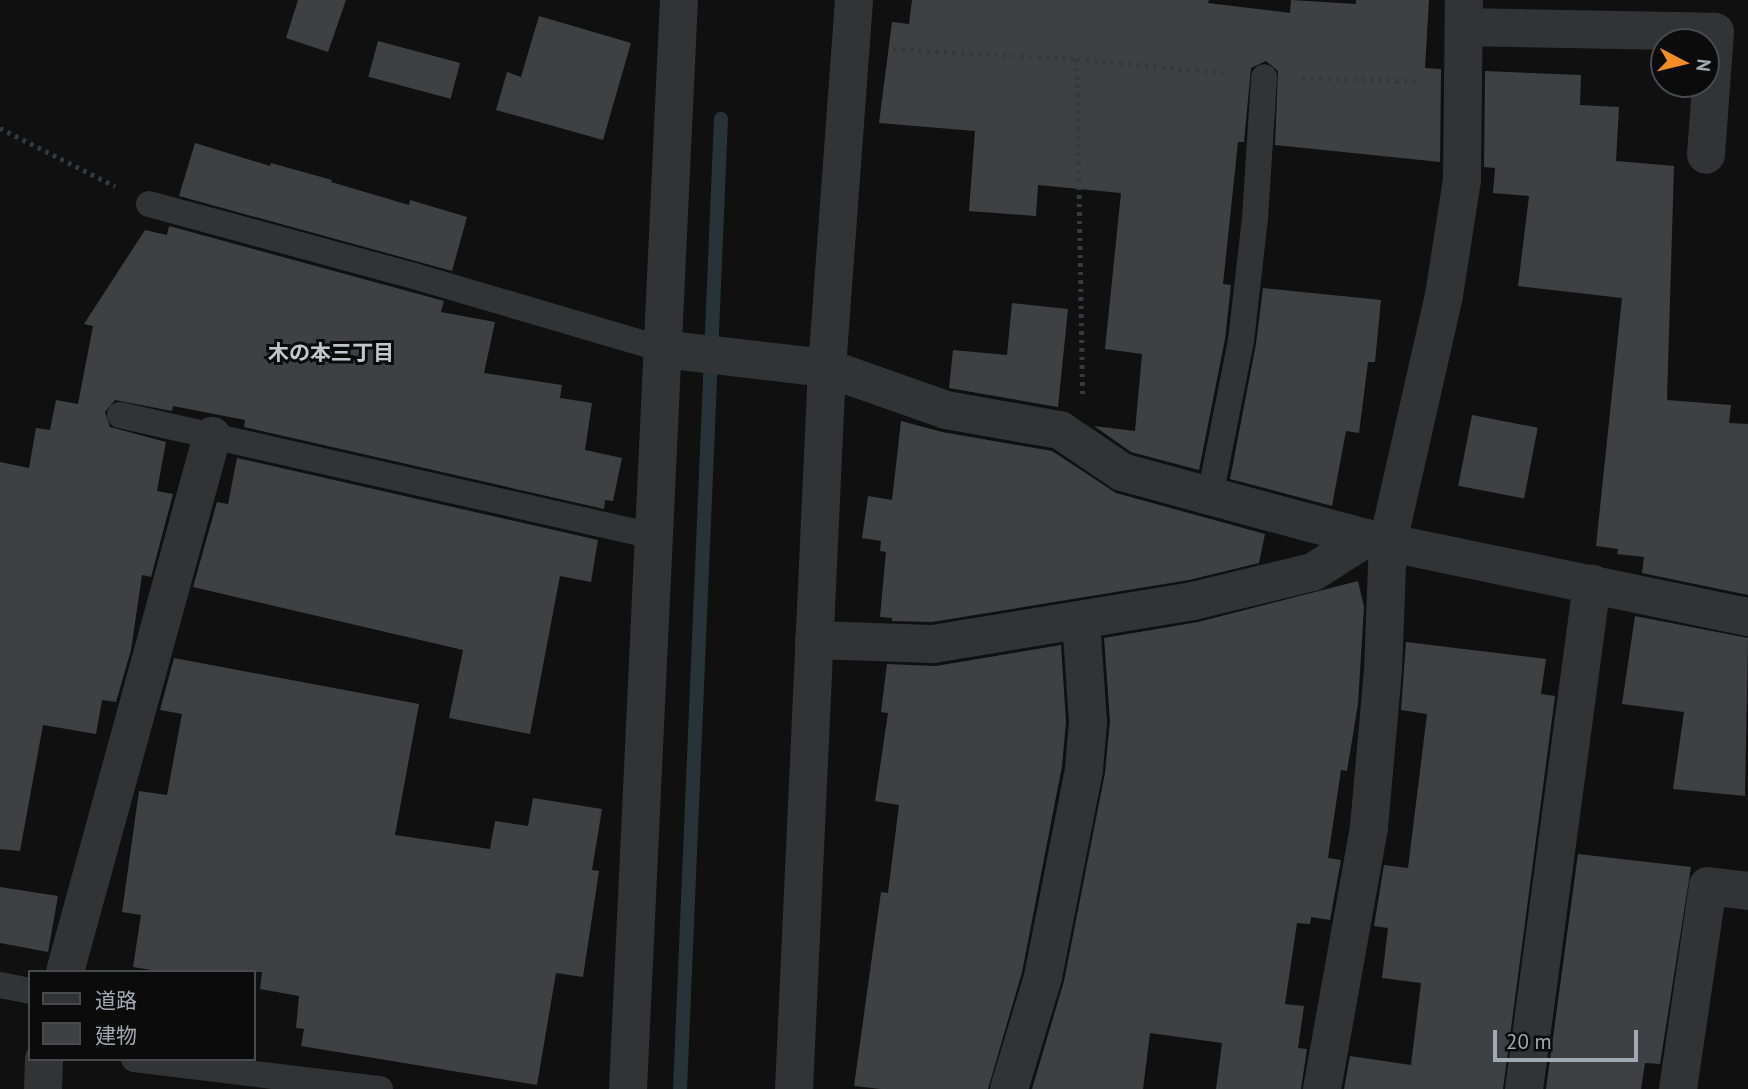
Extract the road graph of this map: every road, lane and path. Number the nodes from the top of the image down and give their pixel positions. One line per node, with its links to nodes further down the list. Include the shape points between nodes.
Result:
1 (679, 0): 11 (street)
2 (855, 0): 4 (street)
3 (1464, 14): 7 (street); 9 (street, via 1715,32)
4 (851, 42): 5 (path, via 888,49); 12 (street)
5 (1077, 59): 6 (path); 15 (path, via 1084,375)
6 (1264, 77): 7 (path); 16 (lane, via 1241,341)
7 (1463, 81): 18 (street, via 1462,180 1444,295)
8 (0, 128): 10 (path)
9 (1706, 155)
10 (149, 204): 11 (lane)
11 (662, 349): 12 (street); 17 (street)
12 (827, 368): 15 (street, via 946,410 1060,430); 22 (street)
13 (120, 415): 14 (lane)
14 (212, 436): 17 (lane); 24 (street)
15 (1080, 444): 16 (street, via 1122,472)
16 (1210, 496): 18 (street)
17 (653, 536): 31 (street)
18 (1377, 540): 19 (street); 21 (street, via 1313,572 1193,601); 34 (street, via 1383,671 1369,827)
19 (1592, 584): 20 (street); 35 (street)
20 (1748, 617)
21 (1081, 620): 22 (street, via 933,644); 33 (street, via 1088,722 1084,769 1044,977)
22 (814, 640): 32 (street)
23 (1748, 891): 36 (street, via 1708,886)
24 (66, 970)
25 (0, 985): 26 (lane)
26 (28, 991)
27 (44, 1061): 29 (street)
28 (150, 1061): 30 (lane)
29 (43, 1089)
30 (380, 1089)
31 (628, 1089)
32 (794, 1089)
33 (1009, 1089)
34 (1322, 1089)
35 (1524, 1089)
36 (1678, 1089)

